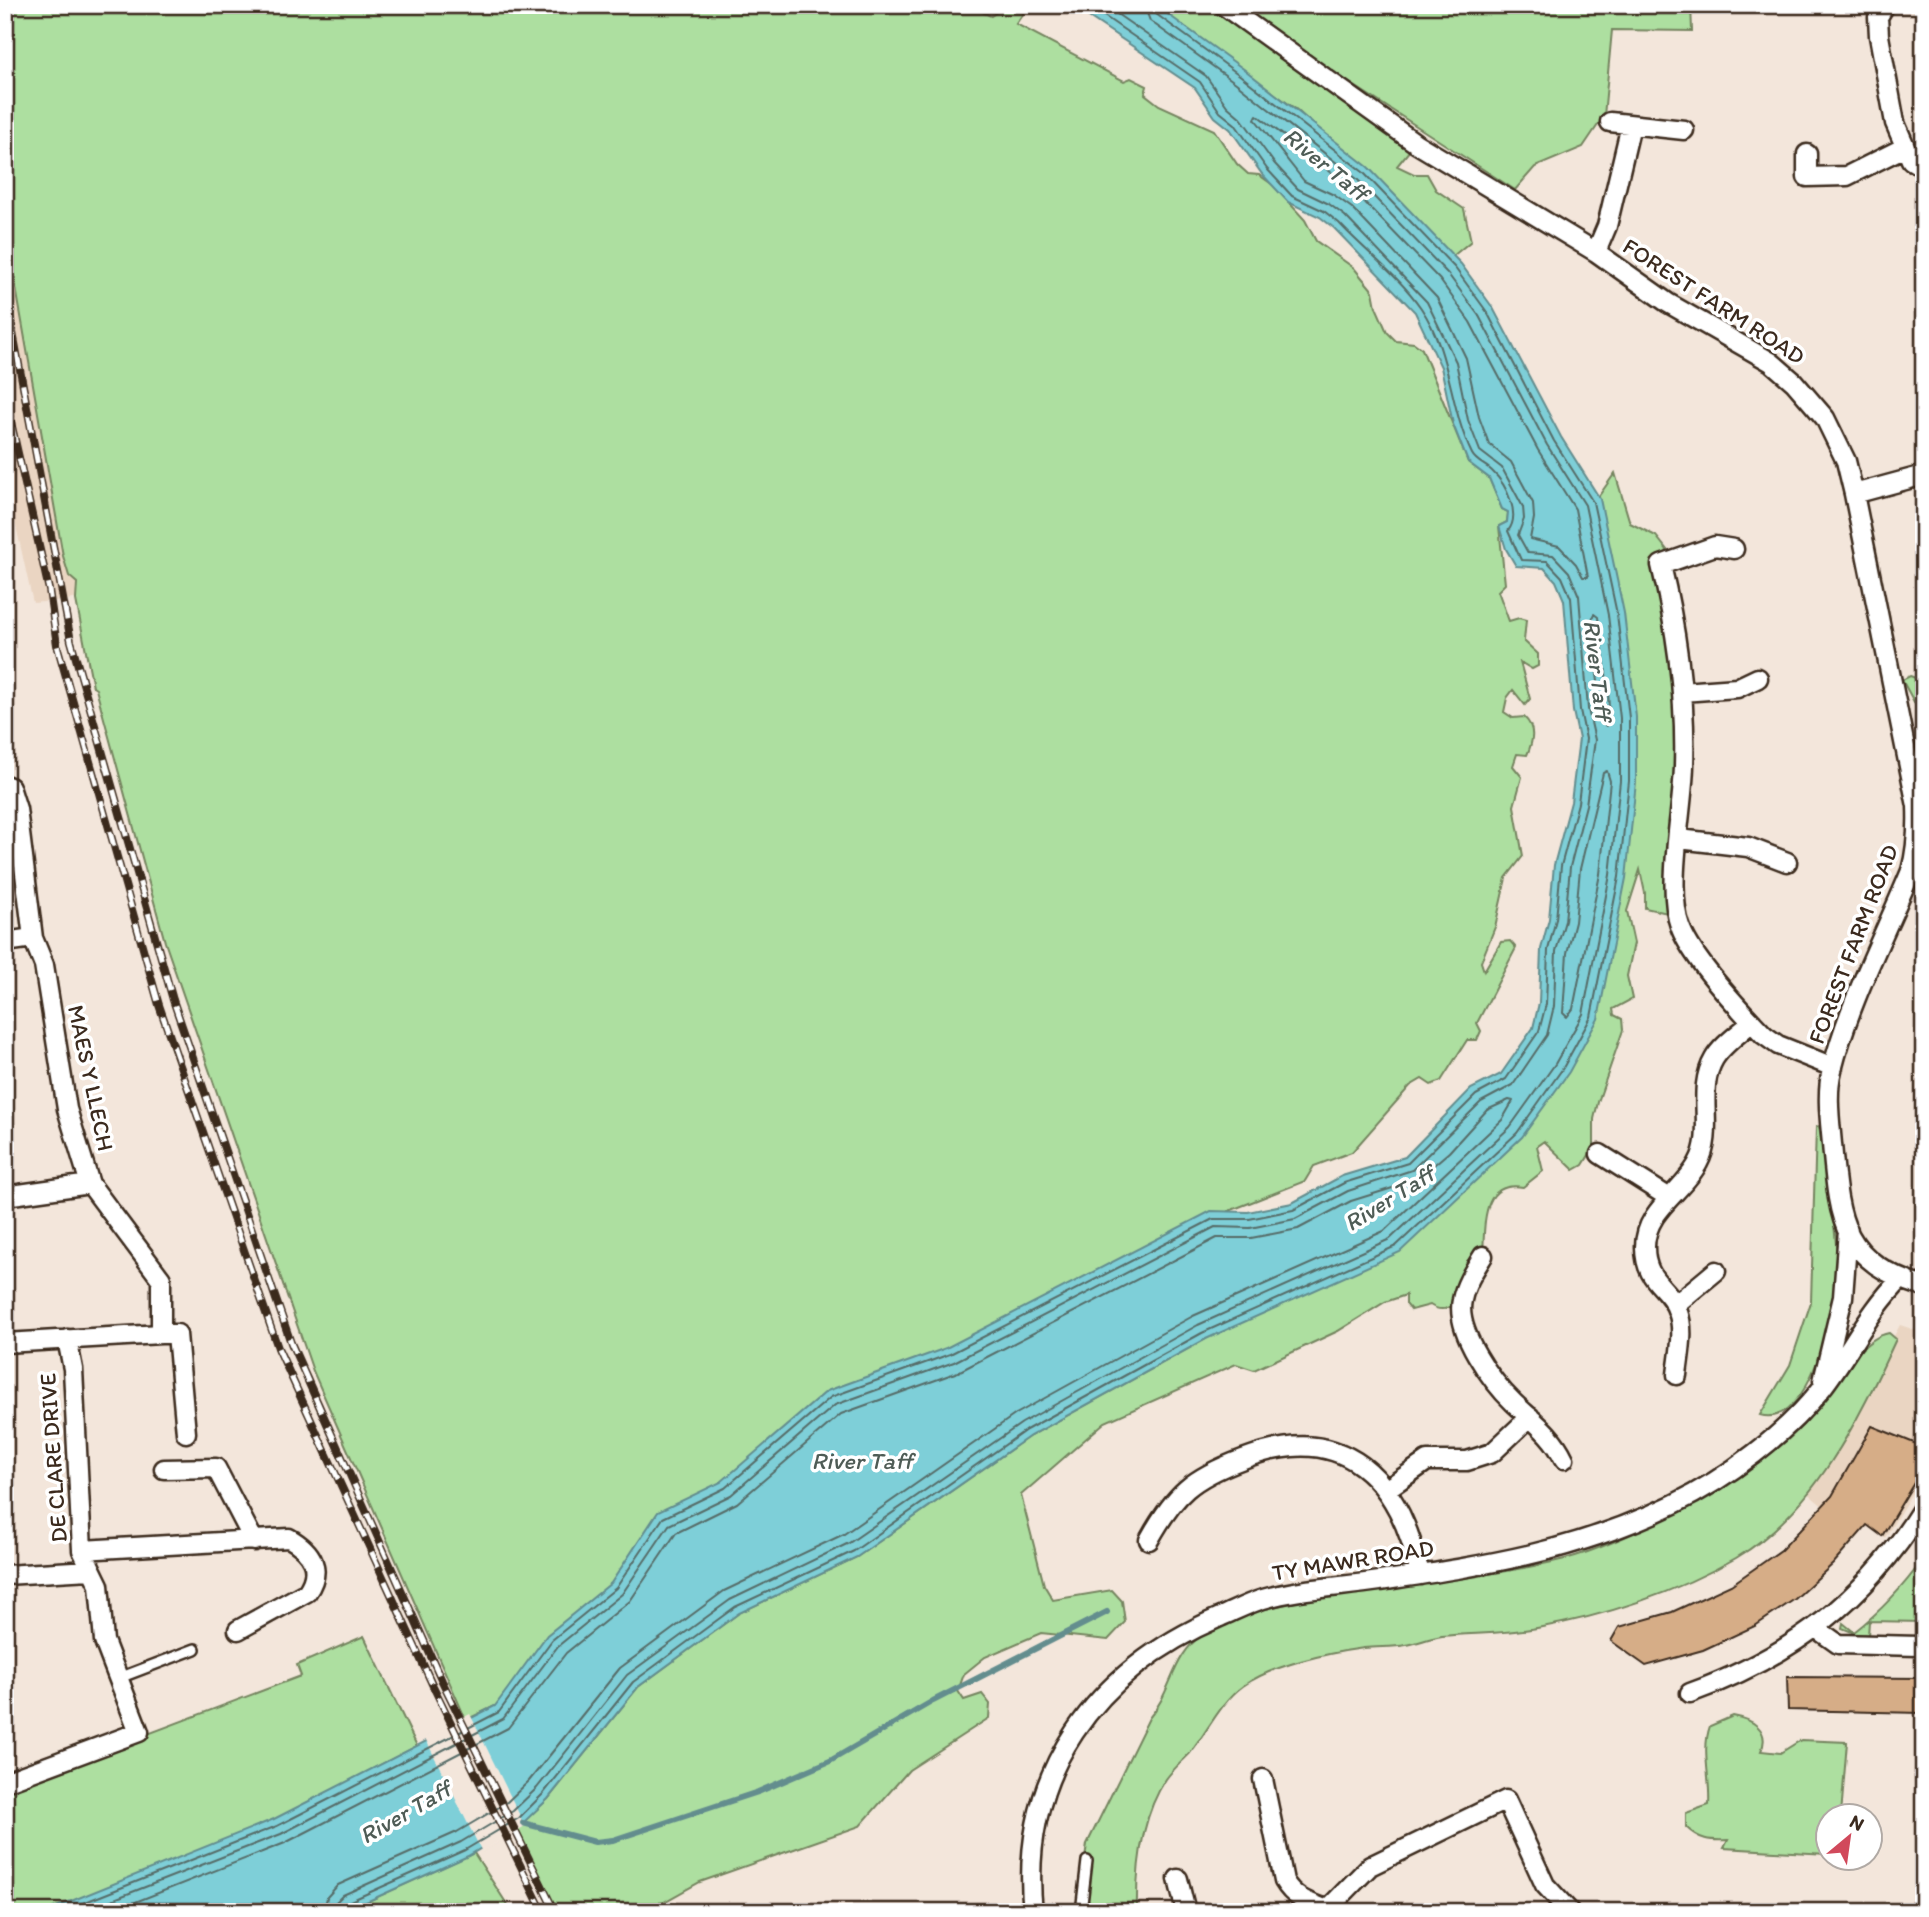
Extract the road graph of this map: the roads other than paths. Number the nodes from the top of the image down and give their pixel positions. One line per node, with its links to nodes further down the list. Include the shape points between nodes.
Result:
1 (1223, 5): 9 (street, FOREST FARM ROAD, via 1417,144)
2 (1885, 5): 6 (street, via 1878,17 1879,36)
3 (1611, 122): 4 (street)
4 (1631, 125): 5 (street); 9 (street, via 1607,226)
5 (1684, 130)
6 (1903, 148): 7 (street, via 1847,176 1807,177); 8 (street)
7 (1807, 154)
8 (1924, 168)
9 (1596, 252): 11 (street, FOREST FARM ROAD, via 1794,382 1825,418 1846,461)
10 (1924, 475): 11 (street)
11 (1854, 494): 21 (street, FOREST FARM ROAD, via 1918,827 1910,871)
12 (1734, 549): 14 (street, via 1715,547 1661,565)
13 (1758, 678): 14 (street, via 1737,688)
14 (1682, 692): 16 (street, via 1684,769)
15 (5, 785): 18 (street, MAES Y LLECH, via 10,787 17,809)
16 (1679, 839): 17 (street, via 1748,847); 20 (street, via 1675,894 1680,927)
17 (1787, 862)
18 (33, 938): 19 (street); 23 (street, MAES Y LLECH, via 44,965 67,1109)
19 (5, 942)
20 (1752, 1023): 21 (street, via 1778,1045); 25 (street, via 1718,1053 1709,1069 1704,1149 1695,1170)
21 (1833, 1067): 26 (street, FOREST FARM ROAD, via 1832,1152 1838,1206)
22 (1600, 1154): 25 (street)
23 (90, 1184): 24 (street); 32 (street, MAES Y LLECH, via 161,1279)
24 (5, 1196)
25 (1668, 1197): 31 (street, via 1653,1220 1645,1245 1648,1269)
26 (1848, 1230): 29 (street, FOREST FARM ROAD, via 1870,1261); 36 (street, via 1843,1297)
27 (1483, 1256): 37 (street, via 1462,1299 1463,1319 1482,1364)
28 (1716, 1271): 31 (street)
29 (1900, 1279): 30 (street, FOREST FARM ROAD); 36 (street, TY MAWR ROAD, via 1870,1313)
30 (1924, 1287)
31 (1675, 1305): 35 (street, via 1680,1320)
32 (161, 1334): 33 (street); 38 (street, via 177,1334)
33 (67, 1339): 34 (street); 45 (street, DE CLARE DRIVE, via 73,1369)
34 (5, 1343)
35 (1677, 1375)
36 (1822, 1388): 48 (street, TY MAWR ROAD, via 1776,1436 1746,1458 1678,1502 1616,1531 1540,1555)
37 (1530, 1417): 39 (street, via 1549,1434); 41 (street, via 1492,1453 1468,1461 1427,1461)
38 (186, 1433)
39 (1564, 1459)
40 (164, 1469): 44 (street, via 216,1468)
41 (1387, 1489): 43 (street, via 1358,1461 1340,1453 1321,1447 1280,1447 1226,1465 1187,1486); 48 (street, via 1405,1523)
42 (1924, 1506): 49 (street, via 1874,1575)
43 (1149, 1540)
44 (254, 1541): 45 (street); 50 (street, via 289,1538 303,1546 313,1558 314,1582 307,1592)
45 (82, 1550): 46 (street, DE CLARE DRIVE)
46 (90, 1570): 47 (street); 53 (street, DE CLARE DRIVE, via 99,1585 104,1641)
47 (5, 1575)
48 (1420, 1575): 60 (street, TY MAWR ROAD, via 1264,1598 1182,1634 1131,1670 1082,1720 1050,1777 1036,1833)
49 (1817, 1629): 51 (street, via 1838,1644); 54 (street, via 1731,1678)
50 (238, 1630)
51 (1919, 1646)
52 (195, 1649): 53 (lane)
53 (119, 1678): 56 (street, DE CLARE DRIVE, via 139,1732)
54 (1690, 1693)
55 (1263, 1779): 59 (street, via 1284,1881 1301,1900)
56 (5, 1782)
57 (1087, 1861): 61 (lane)
58 (1178, 1879): 62 (street)
59 (1325, 1910): 63 (street, via 1370,1866 1506,1800 1545,1885)
60 (1033, 1912)
61 (1081, 1912)
62 (1186, 1912)
63 (1570, 1912)

